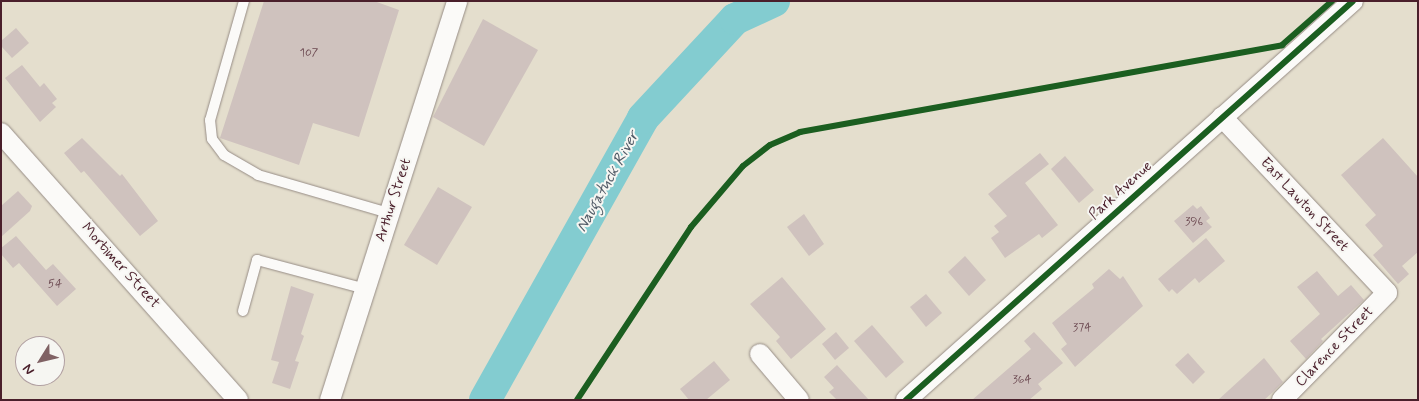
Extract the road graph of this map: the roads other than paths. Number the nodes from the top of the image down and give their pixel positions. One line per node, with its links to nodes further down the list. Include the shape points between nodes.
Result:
1 (244, 1): 6 (lane, via 210,120 212,139 224,155 258,175)
2 (457, 1): 6 (street, Arthur Street)
3 (1353, 1): 4 (street, Park Avenue)
4 (1222, 117): 8 (street, East Lawton Street); 14 (street, Park Avenue)
5 (1, 133): 11 (street, Mortimer Street)
6 (389, 213): 7 (street, Arthur Street)
7 (366, 289): 9 (lane, via 257,260); 12 (street, Arthur Street)
8 (1386, 294): 15 (street, Clarence Street)
9 (243, 311)
10 (760, 354): 13 (street)
11 (238, 400)
12 (330, 400)
13 (800, 400)
14 (906, 400)
15 (1282, 400)

